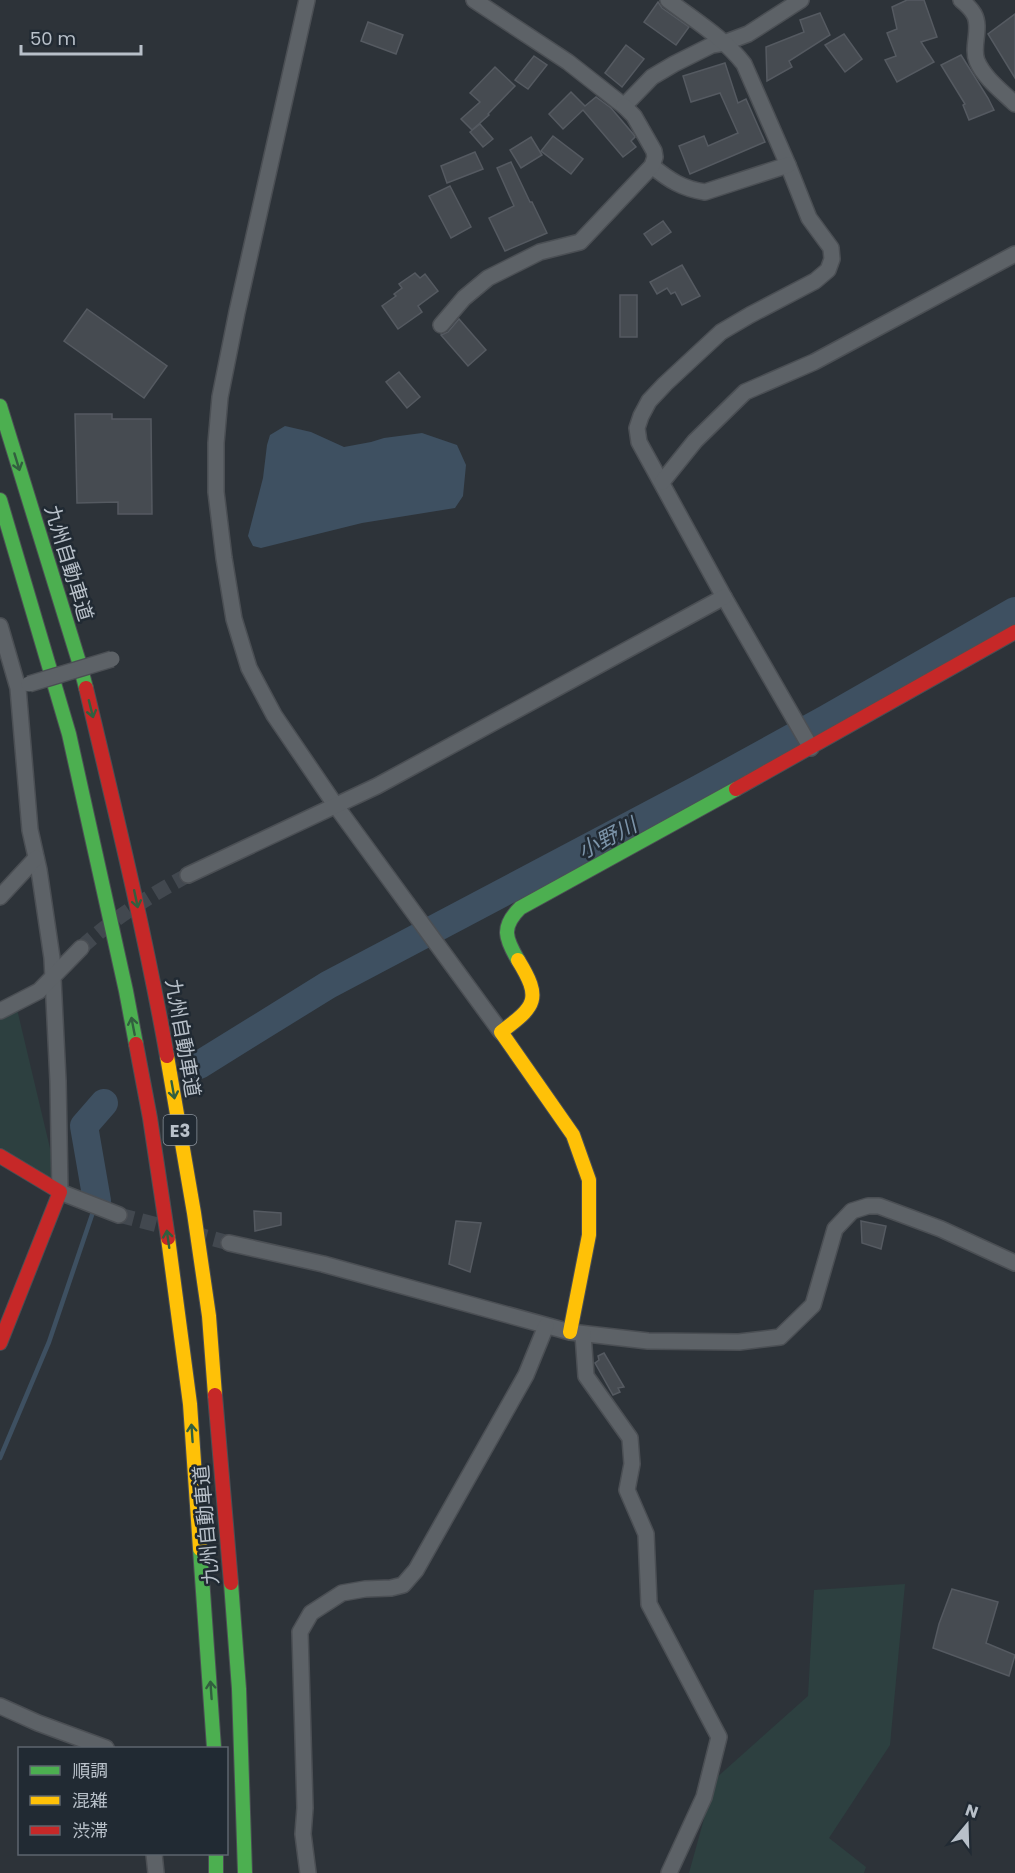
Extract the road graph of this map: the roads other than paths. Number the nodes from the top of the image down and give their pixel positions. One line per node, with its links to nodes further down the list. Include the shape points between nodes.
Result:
1 (307, 0): 22 (street, via 220,397 216,492 234,619 249,668 274,716)
2 (474, 0): 8 (street, via 568,62)
3 (669, 0): 6 (street)
4 (801, 0): 6 (street, via 748,34)
5 (961, 0): 7 (street, via 976,20 976,59)
6 (723, 43): 8 (street, via 652,77); 9 (street, via 744,64)
7 (1015, 104)
8 (624, 106): 10 (street, via 654,151)
9 (788, 165): 10 (street, via 705,192 679,186); 14 (street, via 809,218 831,248 828,270 815,281 721,332 649,401 637,428 639,442)
10 (652, 166): 12 (street, via 580,242 540,252 488,278)
11 (1015, 254): 14 (street, via 814,362 745,392 695,441)
12 (441, 325)
13 (0, 406): 45 (main road, 九州自動車道 / E3, one-way to 45, via 80,665 133,883 156,988 190,1190 209,1316 238,1677)
14 (662, 482): 16 (street)
15 (0, 500): 40 (main road, 九州自動車道 / E3, one-way to 15, via 190,1404 150,1118 69,734)
16 (724, 597): 21 (street); 22 (street)
17 (0, 626): 20 (street)
18 (1015, 632): 21 (main road)
19 (112, 659): 20 (street, bridge)
20 (23, 686): 23 (street, via 26,797)
21 (808, 743): 29 (main road, via 520,908 510,919 507,932 532,984 533,997 524,1014)
22 (336, 806): 24 (street); 29 (street)
23 (36, 858): 25 (street); 27 (street)
24 (188, 875)
25 (0, 897)
26 (81, 948): 27 (street)
27 (52, 977): 28 (street, via 39,991); 31 (street)
28 (0, 1011)
29 (501, 1032): 36 (main road, via 573,1135 589,1180 589,1235)
30 (0, 1156): 31 (main road)
31 (60, 1192): 32 (street); 37 (main road)
32 (119, 1215)
33 (228, 1243): 35 (street, via 323,1264)
34 (1015, 1263): 36 (street, via 941,1229 879,1206 868,1206 852,1211 835,1229 813,1305 780,1336 739,1342 648,1341)
35 (546, 1326): 36 (street); 46 (street, via 526,1375 416,1570 403,1585 342,1593 311,1613 300,1632 303,1834)
36 (577, 1333): 47 (street, via 586,1376 630,1438 632,1464 627,1490 646,1534 650,1604 719,1737 704,1797)
37 (0, 1343)
38 (0, 1706): 39 (street)
39 (101, 1747)
40 (214, 1747)
41 (154, 1855): 43 (street)
42 (216, 1855): 44 (main road)
43 (156, 1873)
44 (216, 1873)
45 (245, 1873)
46 (308, 1873)
47 (669, 1873)

